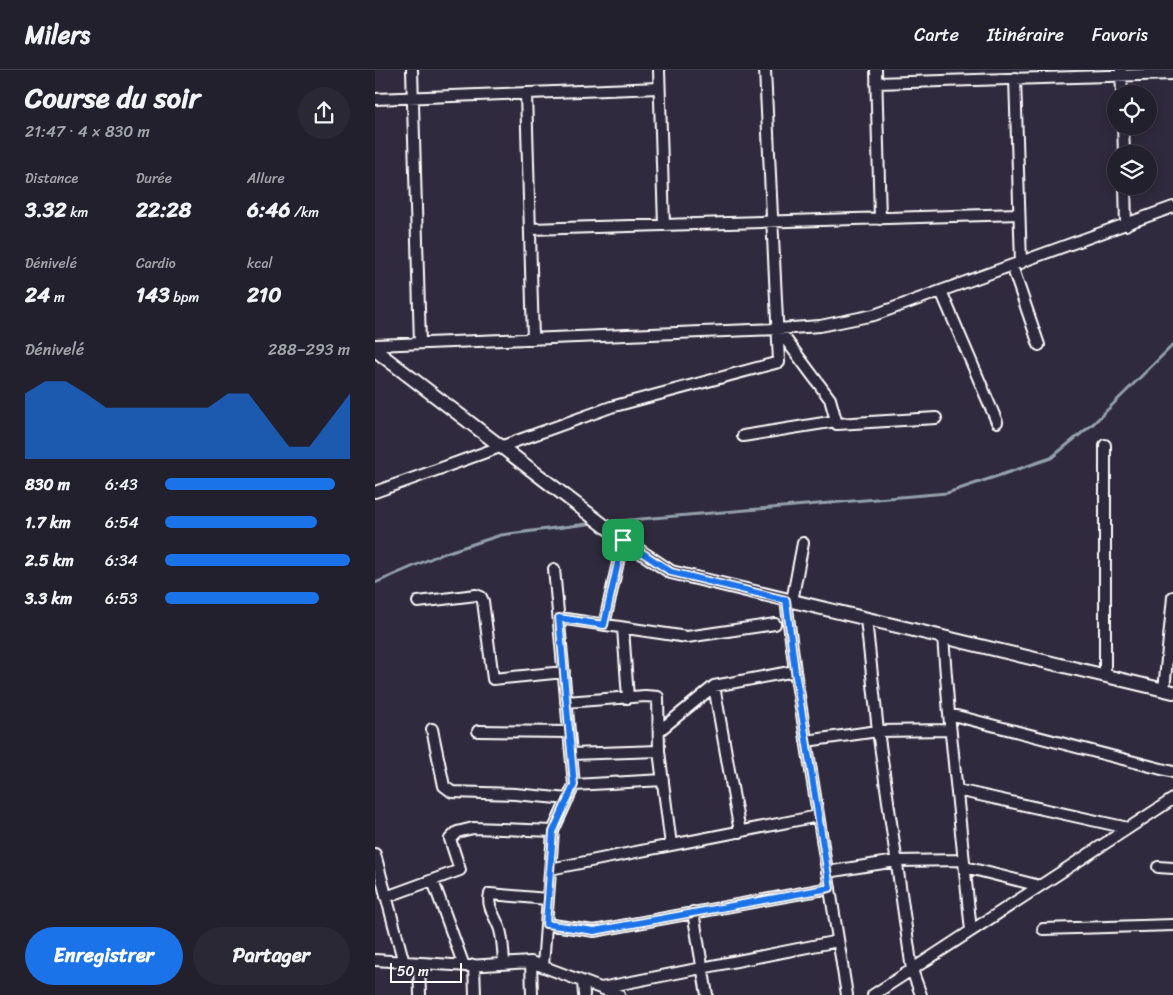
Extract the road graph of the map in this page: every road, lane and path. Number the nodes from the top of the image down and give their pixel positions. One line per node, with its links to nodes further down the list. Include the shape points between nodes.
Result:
1 (411, 70): 11 (street)
2 (659, 70): 9 (street)
3 (765, 70): 17 (street)
4 (876, 70): 8 (street)
5 (1121, 73): 6 (street); 7 (street)
6 (1173, 74)
7 (1015, 78): 8 (street); 15 (street)
8 (876, 83): 16 (street)
9 (659, 88): 10 (street); 18 (street)
10 (525, 93): 11 (street); 20 (street)
11 (412, 98): 12 (street); 25 (street)
12 (375, 99)
13 (1125, 195): 19 (street)
14 (1173, 207): 19 (street)
15 (1019, 214): 16 (street); 21 (street)
16 (880, 219): 17 (street)
17 (772, 222): 18 (street); 23 (street)
18 (664, 225): 20 (street)
19 (1127, 225): 21 (street)
20 (530, 229): 24 (street)
21 (1016, 264): 22 (street); 27 (street)
22 (941, 291): 23 (street, via 874,315 820,326); 31 (street)
23 (778, 330): 24 (street); 30 (street, via 830,399); 34 (street, via 779,362 611,407)
24 (533, 339): 25 (street)
25 (420, 343): 26 (street)
26 (375, 345)
27 (1039, 345)
28 (375, 350): 34 (street)
29 (936, 418): 30 (street, via 837,424)
30 (836, 421): 32 (street)
31 (997, 422)
32 (743, 436)
33 (1105, 445): 50 (street)
34 (501, 446): 35 (street); 36 (street)
35 (375, 492)
36 (623, 540): 40 (street, via 671,572); 45 (street)
37 (803, 543): 40 (street)
38 (554, 569): 42 (street)
39 (1173, 597): 52 (street)
40 (789, 600): 43 (street); 48 (street)
41 (418, 602): 49 (street, via 481,597 493,679)
42 (559, 618): 45 (street); 49 (street)
43 (865, 618): 47 (street); 61 (street)
44 (775, 624): 46 (street, via 687,637)
45 (604, 625): 46 (street)
46 (623, 628): 53 (street)
47 (943, 637): 50 (street); 55 (street)
48 (795, 671): 51 (street); 62 (street)
49 (564, 672): 54 (street)
50 (1105, 675): 52 (street)
51 (714, 686): 59 (street); 74 (street)
52 (1169, 691)
53 (628, 698): 54 (street); 59 (street, via 658,697)
54 (566, 702): 60 (street)
55 (949, 714): 58 (street); 65 (street)
56 (432, 729): 69 (street, via 444,786 452,792)
57 (477, 730): 60 (street)
58 (950, 730): 61 (street); 68 (street)
59 (659, 731): 63 (street)
60 (569, 732): 64 (street)
61 (879, 732): 62 (street); 77 (street)
62 (806, 741): 71 (street)
63 (659, 751): 64 (street); 66 (street)
64 (571, 754): 67 (street)
65 (1173, 772)
66 (663, 780): 67 (street); 75 (street)
67 (574, 785): 69 (street)
68 (957, 790): 72 (street); 78 (street)
69 (567, 799): 73 (street)
70 (1173, 799): 72 (street)
71 (818, 816): 74 (street); 82 (street)
72 (1128, 828): 84 (street)
73 (553, 832): 81 (street); 83 (street, via 473,828 457,832 450,839 460,870)
74 (740, 832): 75 (street)
75 (671, 845): 81 (street)
76 (375, 854): 86 (street)
77 (897, 861): 78 (street); 82 (street); 102 (street)
78 (964, 864): 84 (street); 92 (street)
79 (1158, 867): 80 (street)
80 (1173, 868)
81 (550, 869): 87 (street)
82 (827, 872): 85 (street)
83 (433, 881): 86 (street); 99 (street)
84 (1040, 886): 92 (street)
85 (830, 888): 88 (street); 93 (street)
86 (386, 897): 97 (street)
87 (547, 899): 89 (street); 95 (street, via 490,894 493,915 500,929)
88 (693, 912): 89 (street, via 594,931); 101 (street)
89 (546, 924): 100 (street)
90 (1173, 925): 91 (street)
91 (1043, 929)
92 (971, 931): 102 (street)
93 (838, 941): 101 (street); 111 (street)
94 (375, 960): 97 (street)
95 (504, 962): 96 (street); 99 (street)
96 (531, 962): 100 (street); 107 (street)
97 (404, 963): 98 (street)
98 (419, 964): 99 (street); 105 (street)
99 (469, 966): 106 (street)
100 (543, 966): 103 (street)
101 (702, 968): 104 (street); 110 (street)
102 (912, 970): 112 (street); 113 (street)
103 (583, 982): 104 (street); 108 (street)
104 (600, 988): 109 (street)
105 (420, 995)
106 (475, 995)
107 (532, 995)
108 (584, 995)
109 (619, 995)
110 (707, 995)
111 (847, 995)
112 (873, 995)
113 (921, 995)

